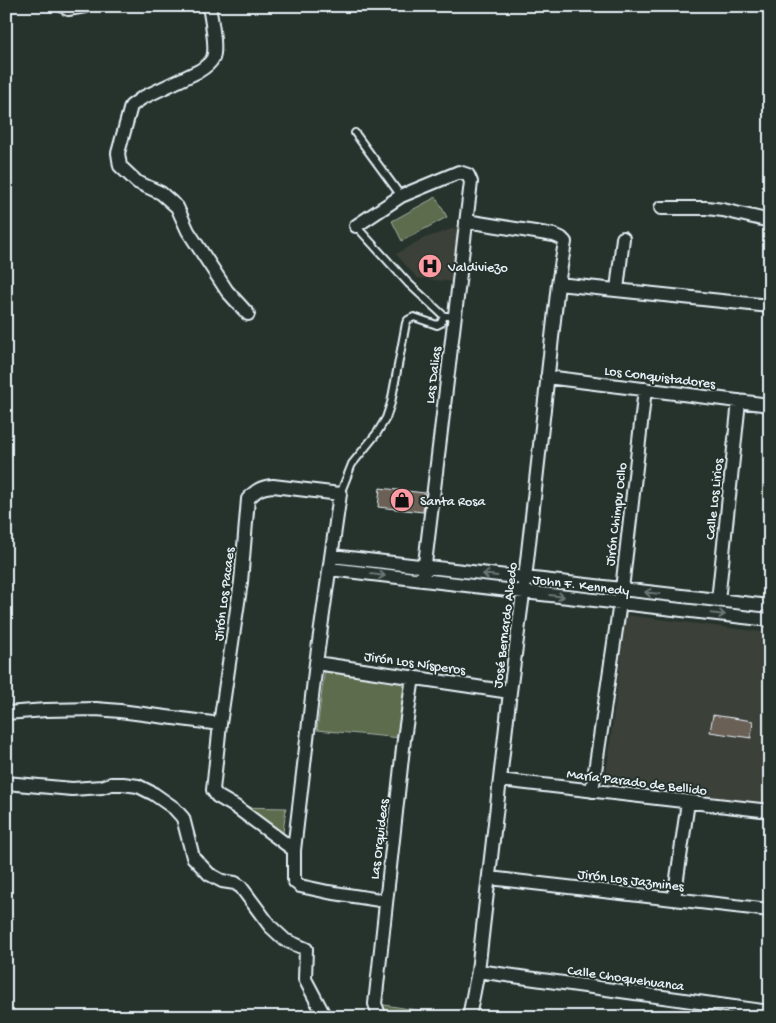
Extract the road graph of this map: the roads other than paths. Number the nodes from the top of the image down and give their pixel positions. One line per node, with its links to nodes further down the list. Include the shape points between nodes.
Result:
1 (63, 6): 2 (street, via 68,9)
2 (86, 6)
3 (209, 6): 14 (street, via 213,57 199,72 131,106 118,153 120,166 138,182 161,193 177,208 227,291)
4 (355, 133): 5 (lane)
5 (401, 196): 8 (street, Las Dalias, via 459,172 468,175 471,182); 9 (street)
6 (661, 208): 7 (street, via 707,208)
7 (770, 220)
8 (466, 221): 11 (street, José Bernardo Alcedo, via 562,238 565,242); 15 (street, Las Dalias)
9 (356, 226): 15 (lane, via 408,283)
10 (623, 238): 12 (street)
11 (558, 284): 12 (street); 16 (street, José Bernardo Alcedo)
12 (617, 290): 13 (street)
13 (770, 306)
14 (248, 314)
15 (449, 316): 20 (lane, via 436,325 414,317 406,323 386,418 352,464); 22 (street, Las Dalias)
16 (547, 377): 17 (street, Los Conquistadores); 24 (street, José Bernardo Alcedo)
17 (645, 389): 18 (street, Los Conquistadores); 26 (street, Jirón Chimpu Ocllo)
18 (739, 401): 19 (street, Los Conquistadores); 28 (street, Calle Los Lirios)
19 (770, 405)
20 (340, 494): 21 (street); 36 (street, Jirón Los Pacaes, via 273,486 262,487 248,499 241,582)
21 (332, 556): 22 (street, John F. Kennedy); 23 (street)
22 (424, 567): 24 (street, John F. Kennedy, one-way to 22); 25 (street, Las Dalias)
23 (330, 569): 25 (street, John F. Kennedy, one-way to 25); 32 (street)
24 (525, 579): 26 (street, John F. Kennedy); 27 (street, José Bernardo Alcedo)
25 (423, 580): 27 (street, John F. Kennedy)
26 (622, 589): 28 (street, John F. Kennedy, one-way to 26); 29 (street, Jirón Chimpu Ocllo)
27 (524, 592): 29 (street, John F. Kennedy, one-way to 29); 34 (street, José Bernardo Alcedo)
28 (718, 601): 30 (street, John F. Kennedy)
29 (620, 603): 31 (street, John F. Kennedy, one-way to 31); 39 (street, Jirón Chimpu Ocllo)
30 (770, 606)
31 (770, 620)
32 (316, 663): 33 (street, Jirón Los Nísperos); 42 (street)
33 (413, 677): 34 (street, Jirón Los Nísperos); 45 (street, Las Orquideas)
34 (510, 692): 37 (street, José Bernardo Alcedo)
35 (6, 713): 36 (street, via 96,709)
36 (220, 724): 42 (street, Jirón Los Pacaes, via 214,790 217,796)
37 (500, 780): 39 (street, María Parado de Bellido); 43 (street, José Bernardo Alcedo)
38 (6, 783): 49 (street, via 72,789 111,784 138,786 174,808 183,818 193,858 209,874 241,887 270,926 285,940 306,949 305,979)
39 (592, 791): 40 (street, María Parado de Bellido)
40 (688, 802): 41 (street, María Parado de Bellido); 44 (street)
41 (770, 811)
42 (294, 850): 45 (street, via 294,882 300,886)
43 (489, 878): 44 (street, Jirón Los Jazmines); 47 (street, José Bernardo Alcedo)
44 (674, 900): 46 (street, Jirón Los Jazmines)
45 (386, 901): 50 (street, Las Orquideas, via 375,1004)
46 (770, 910)
47 (478, 971): 48 (street, Calle Choquehuanca); 51 (street, José Bernardo Alcedo)
48 (770, 1012)
49 (325, 1017)
50 (380, 1017)
51 (469, 1017)

